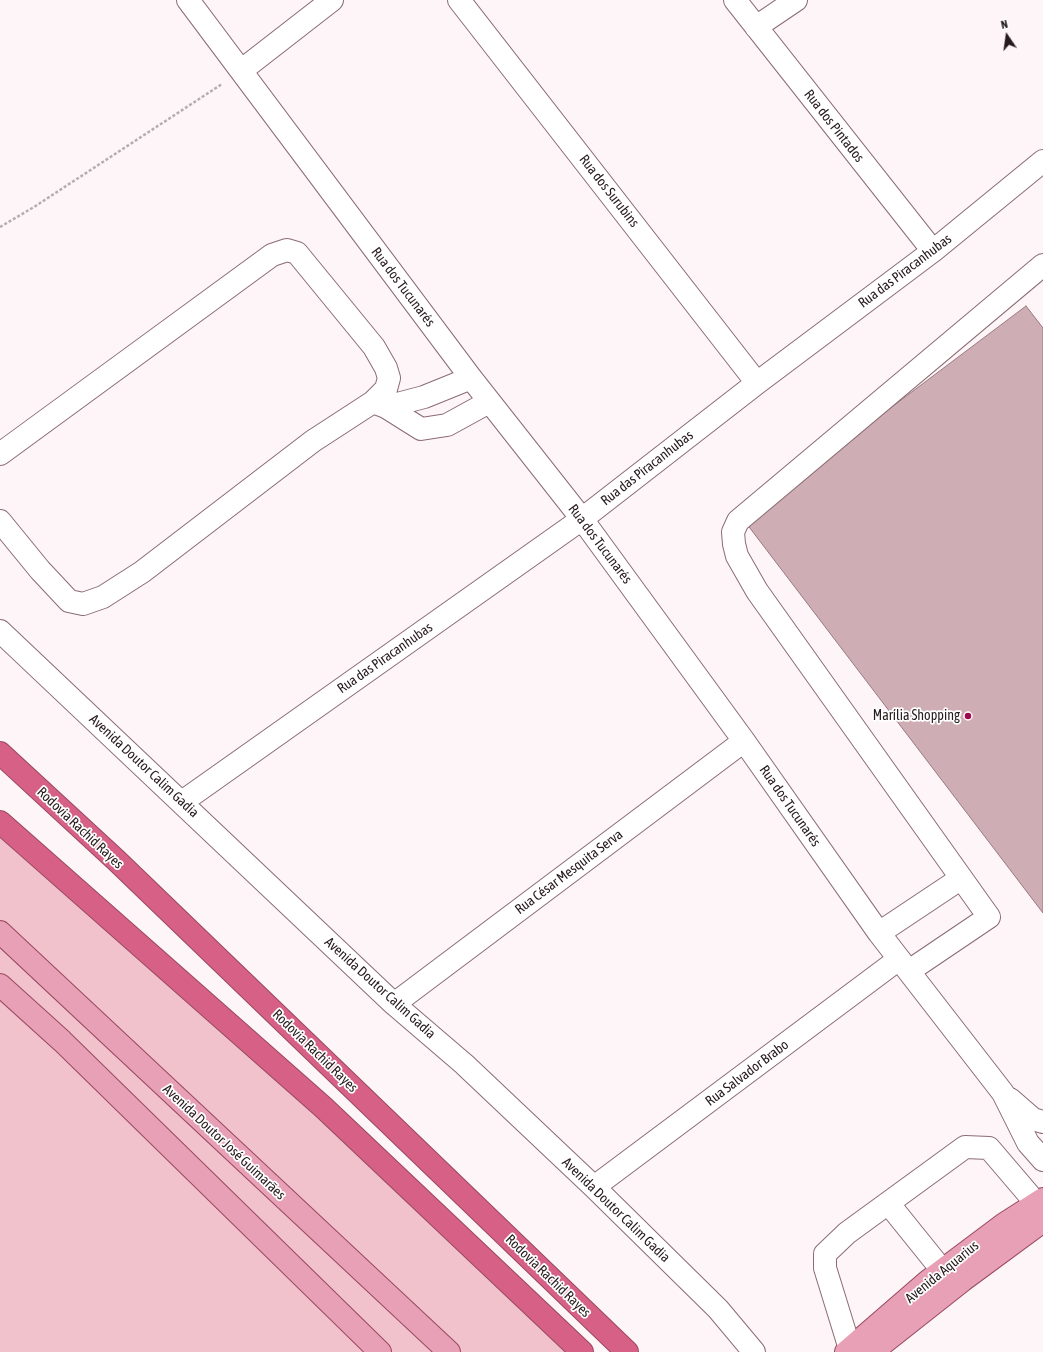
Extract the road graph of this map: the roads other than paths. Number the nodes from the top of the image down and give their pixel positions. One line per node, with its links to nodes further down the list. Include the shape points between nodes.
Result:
1 (188, 0): 7 (street, Rua dos Tucunarés)
2 (332, 0): 7 (street)
3 (459, 0): 12 (street, Rua dos Surubins)
4 (735, 0): 6 (street, Rua dos Pintados)
5 (796, 0): 6 (street)
6 (756, 27): 9 (street, Rua dos Pintados)
7 (242, 70): 11 (street, Rua dos Tucunarés)
8 (1043, 161): 9 (street, Rua das Piracanhubas)
9 (933, 251): 12 (street, Rua das Piracanhubas)
10 (1043, 265): 23 (street, via 738,521 733,532 737,556 757,591)
11 (471, 378): 13 (street, Rua dos Tucunarés); 14 (street, via 424,397)
12 (757, 383): 16 (street, Rua das Piracanhubas)
13 (489, 402): 14 (street, via 447,424 421,429); 16 (street, Rua dos Tucunarés)
14 (380, 405): 15 (street, via 389,378 374,347 298,253 287,250 272,255); 17 (street, via 313,441 142,572 103,597 83,604 69,601)
15 (0, 454)
16 (582, 518): 19 (street, Rua dos Tucunarés); 21 (street, Rua das Piracanhubas)
17 (0, 521)
18 (0, 630): 21 (street, Avenida Doutor Calim Gadia)
19 (744, 741): 25 (street, Rua dos Tucunarés); 28 (street, Rua César Mesquita Serva)
20 (0, 753): 37 (highway, Rodovia Rachid Rayes, via 340,1074)
21 (182, 802): 28 (street, Avenida Doutor Calim Gadia)
22 (0, 822): 41 (highway, via 323,1107)
23 (960, 879): 25 (street); 26 (street, Rua Salvador Brabo, via 989,917)
24 (0, 932): 40 (main road, Avenida Doutor José Guimarães)
25 (879, 933): 26 (street, Rua dos Tucunarés)
26 (904, 965): 29 (street, Rua dos Tucunarés); 33 (street, Rua Salvador Brabo)
27 (0, 985): 39 (main road, via 62,1042)
28 (394, 1004): 33 (street, Avenida Doutor Calim Gadia, via 464,1064)
29 (1003, 1093): 30 (street, Rua dos Tucunarés, via 1033,1119); 31 (street, Rua dos Tucunarés)
30 (1043, 1122)
31 (1038, 1154): 32 (street)
32 (1006, 1167): 34 (street, via 989,1148 965,1147); 35 (street)
33 (594, 1188): 43 (street, Avenida Doutor Calim Gadia, via 718,1309)
34 (888, 1203): 36 (street); 38 (street, via 847,1233 825,1254 825,1268)
35 (1041, 1208): 36 (main road, Avenida Aquarius, via 1004,1224); 44 (main road, Avenida Aquarius, via 963,1280)
36 (942, 1270): 38 (main road, Avenida Aquarius)
37 (620, 1346): 42 (highway)
38 (848, 1351)
39 (380, 1352)
40 (450, 1352)
41 (582, 1352)
42 (640, 1352)
43 (754, 1352)
44 (872, 1352)

